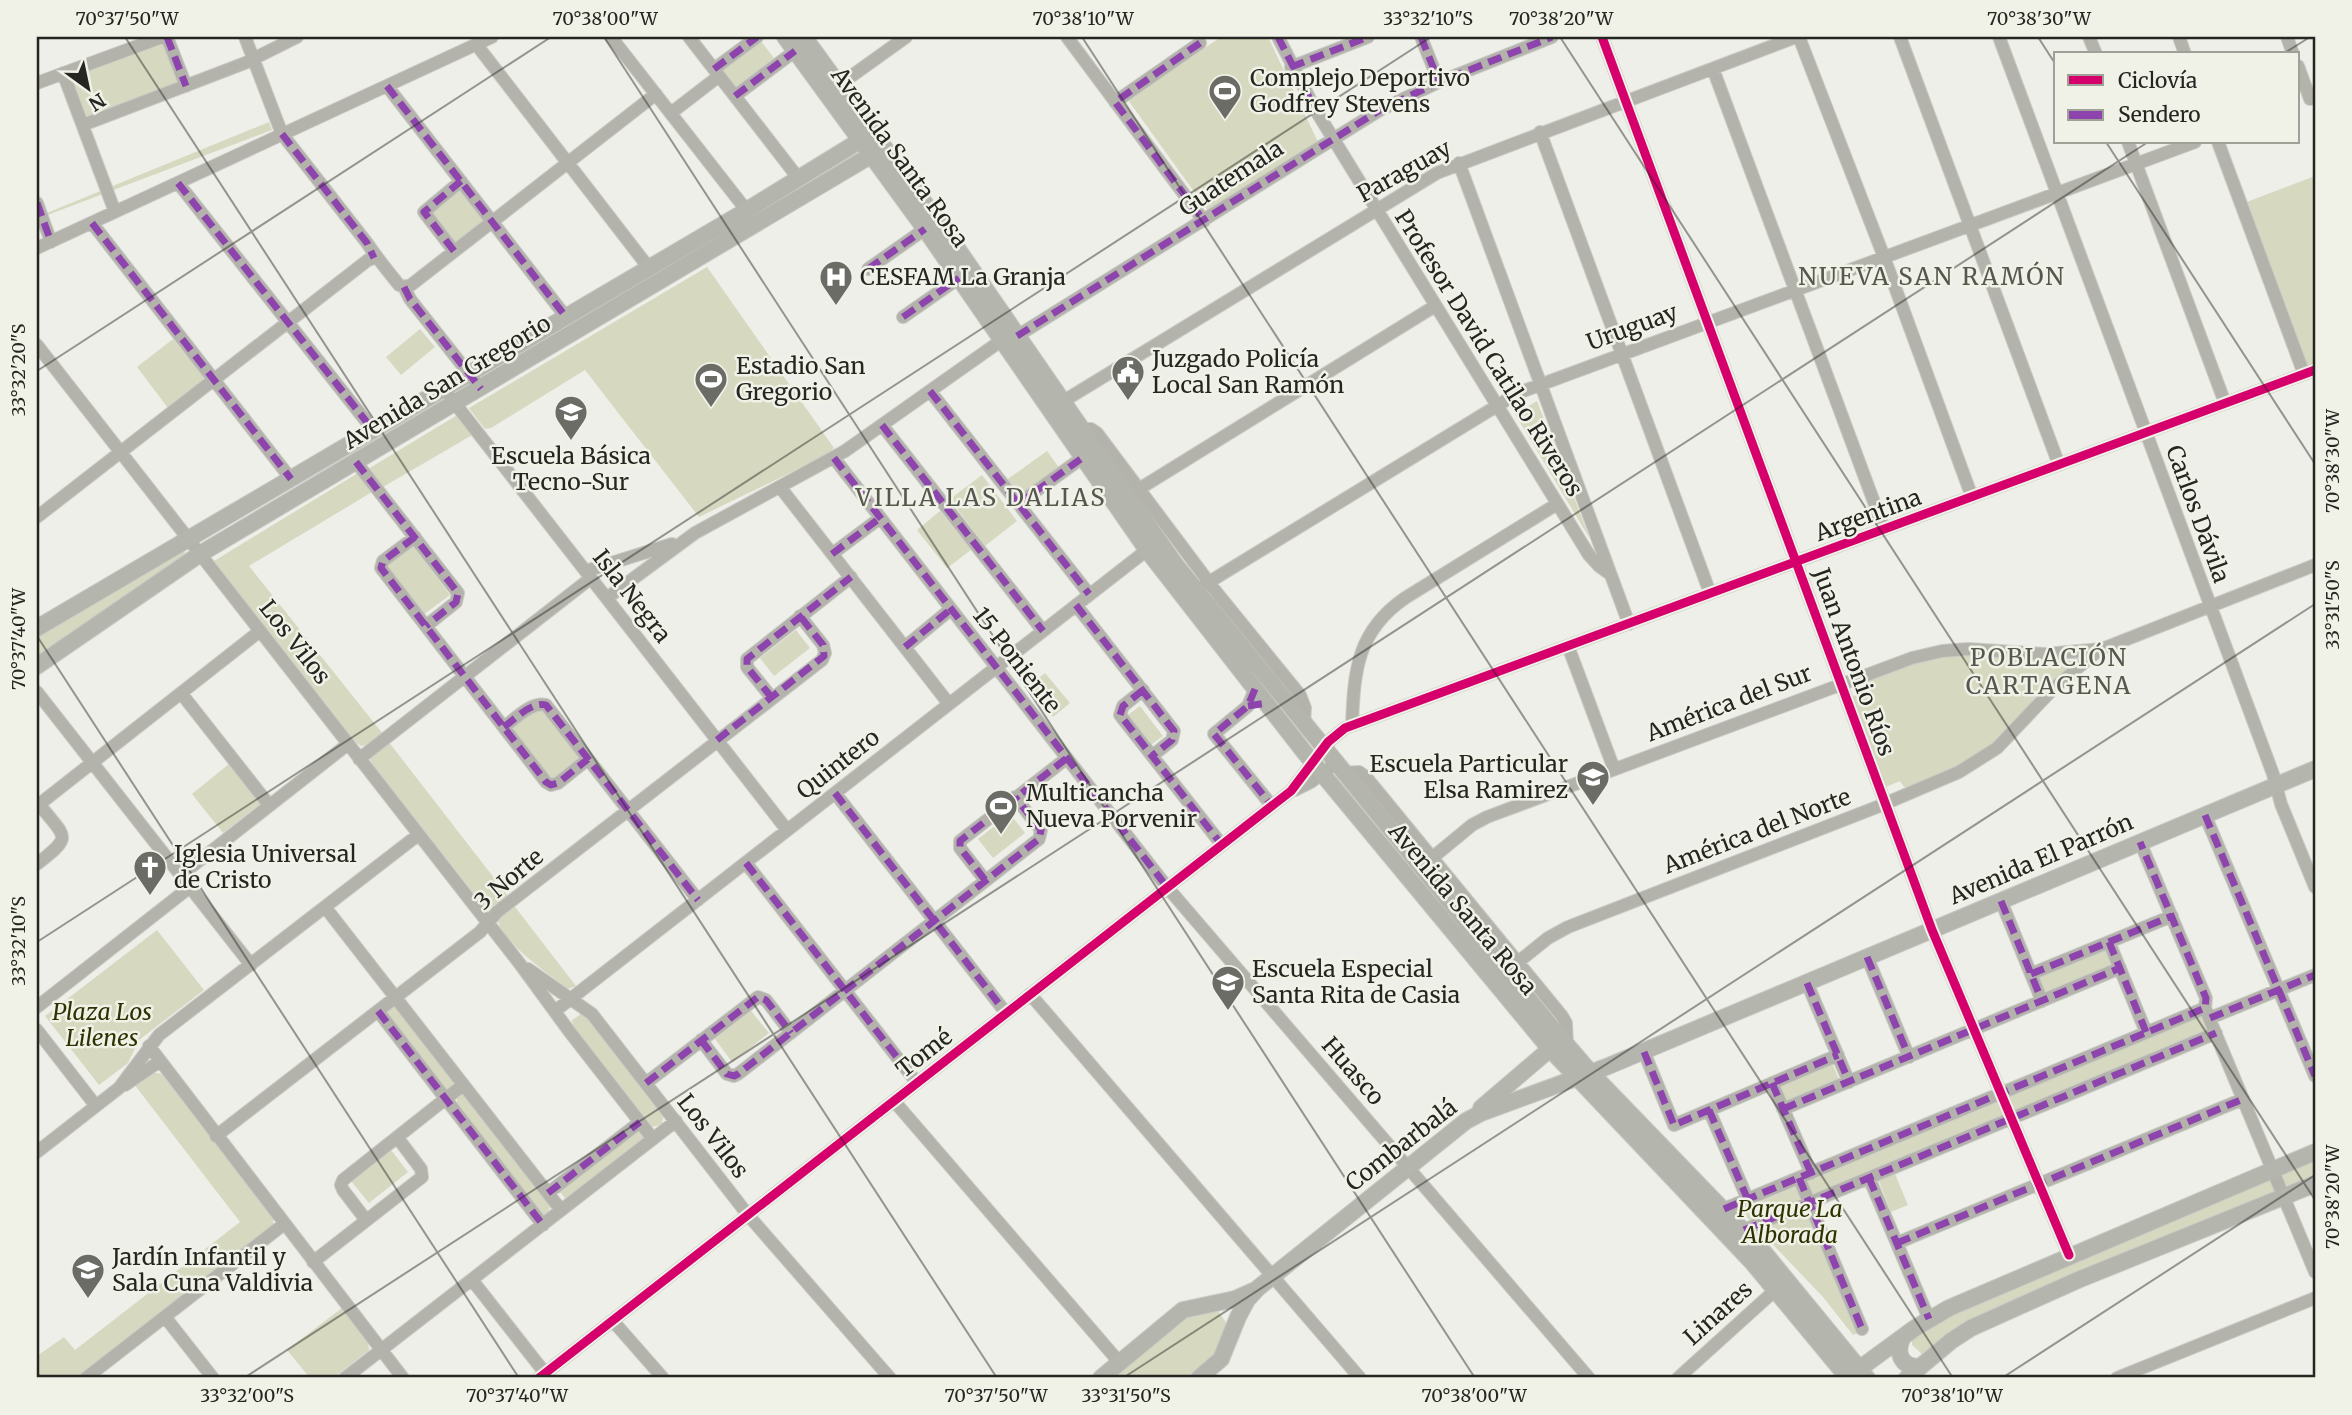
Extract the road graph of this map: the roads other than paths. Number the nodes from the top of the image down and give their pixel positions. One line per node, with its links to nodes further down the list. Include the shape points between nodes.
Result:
1 (162, 37): 28 (street)
2 (167, 37): 32 (street)
3 (245, 37): 24 (street)
4 (298, 37): 24 (street)
5 (492, 37): 22 (street)
6 (611, 37): 35 (street)
7 (689, 37): 27 (street)
8 (757, 37): 27 (street)
9 (785, 37): 23 (main road, Avenida Santa Rosa)
10 (906, 37): 34 (street)
11 (1067, 37): 39 (street)
12 (1278, 37): 25 (street, Profesor David Catilao Riveros)
13 (1368, 37): 25 (street)
14 (1421, 37): 30 (street)
15 (1552, 37): 20 (street, Guatemala)
16 (1602, 37): 37 (street, Juan Antonio Ríos)
17 (1798, 37): 26 (street, Paraguay); 69 (street)
18 (1900, 37): 64 (street)
19 (1999, 37): 56 (street, Carlos Dávila)
20 (1526, 41): 30 (street, Guatemala)
21 (1200, 43): 39 (street)
22 (476, 44): 33 (street); 50 (street)
23 (800, 44): 34 (main road, Avenida Santa Rosa); 36 (street)
24 (253, 58): 32 (street); 43 (street)
25 (1291, 67): 44 (street, Profesor David Catilao Riveros)
26 (1713, 69): 37 (street, Paraguay); 75 (street)
27 (716, 72): 36 (street); 40 (street)
28 (64, 73): 31 (street); 41 (street)
29 (2300, 73): 38 (street)
30 (1439, 82): 44 (street, Guatemala, via 1393,102)
31 (37, 83)
32 (186, 86): 41 (street)
33 (387, 86): 43 (street); 54 (street)
34 (834, 89): 45 (main road, Avenida Santa Rosa); 49 (main road, Avenida Santa Rosa)
35 (656, 94): 40 (street); 50 (street)
36 (735, 96): 53 (street)
37 (1626, 100): 42 (street, Paraguay); 80 (street, Juan Antonio Ríos)
38 (2308, 100)
39 (1115, 102): 61 (street)
40 (671, 113): 59 (street)
41 (83, 125): 60 (street)
42 (1540, 132): 51 (street, Paraguay); 83 (street)
43 (282, 134): 55 (street); 70 (street)
44 (1332, 138): 58 (street, Profesor David Catilao Riveros); 61 (street, Guatemala)
45 (861, 140): 49 (main road, Avenida Santa Rosa); 53 (main road, Avenida San Gregorio)
46 (2129, 144): 52 (street)
47 (2189, 144): 52 (street, Uruguay)
48 (2219, 144): 84 (street)
49 (879, 146): 65 (main road, Avenida Santa Rosa); 81 (main road, Avenida Santa Rosa); 89 (main road, Avenida San Gregorio)
50 (568, 163): 62 (street); 71 (street)
51 (1459, 163): 58 (street, Paraguay); 87 (street, Profesor David Catilao Riveros)
52 (2136, 163): 56 (street, Uruguay); 92 (street)
53 (799, 179): 59 (main road, Avenida San Gregorio)
54 (461, 181): 62 (street); 68 (street, via 424,212)
55 (178, 183): 60 (street); 79 (street)
56 (2057, 193): 64 (street, Uruguay); 98 (street, Carlos Dávila)
57 (37, 203): 66 (street)
58 (1376, 210): 76 (street, Profesor David Catilao Riveros); 91 (street, Paraguay)
59 (747, 211): 71 (main road, Avenida San Gregorio)
60 (115, 212): 63 (street)
61 (1204, 221): 81 (street, Guatemala)
62 (492, 222): 68 (street); 77 (street)
63 (92, 223): 66 (street); 86 (street)
64 (1970, 225): 69 (street, Uruguay); 104 (street)
65 (925, 229): 72 (street); 73 (main road, Avenida Santa Rosa)
66 (51, 242): 67 (street)
67 (37, 248)
68 (454, 251): 74 (street)
69 (1884, 257): 75 (street, Uruguay); 108 (street)
70 (374, 258): 74 (street); 79 (street)
71 (649, 268): 77 (main road, Avenida San Gregorio)
72 (868, 269)
73 (959, 278): 78 (street); 81 (main road, Avenida Santa Rosa)
74 (404, 287): 85 (street)
75 (1795, 290): 80 (street, Uruguay); 113 (street)
76 (1435, 306): 94 (street, Profesor David Catilao Riveros); 107 (street)
77 (566, 317): 85 (main road, Avenida San Gregorio)
78 (903, 317)
79 (288, 322): 86 (street); 97 (street)
80 (1708, 322): 83 (street, Uruguay); 120 (street, Juan Antonio Ríos)
81 (1009, 338): 90 (street, Guatemala); 91 (main road, Avenida Santa Rosa); 99 (main road, Avenida Santa Rosa)
82 (37, 345): 100 (street, Los Vilos)
83 (1621, 354): 87 (street, Uruguay); 127 (street)
84 (2309, 372): 92 (street, Argentina)
85 (468, 374): 88 (main road, Avenida San Gregorio); 89 (street)
86 (214, 379): 100 (street); 105 (street)
87 (1540, 384): 94 (street, Uruguay); 122 (street, Profesor David Catilao Riveros)
88 (444, 388): 93 (street, Isla Negra); 97 (main road, Avenida San Gregorio)
89 (481, 389): 93 (main road, Avenida San Gregorio)
90 (930, 391): 95 (street, Guatemala); 109 (street)
91 (1062, 402): 96 (main road, Avenida Santa Rosa)
92 (2225, 403): 98 (street, Argentina)
93 (456, 404): 103 (main road, Avenida San Gregorio); 123 (street, Isla Negra)
94 (1496, 406): 110 (street, Profesor David Catilao Riveros); 125 (street, Uruguay)
95 (882, 425): 101 (street, Guatemala); 138 (street)
96 (1081, 429): 99 (street); 107 (street, Avenida Santa Rosa, via 1097,433); 125 (main road, Avenida Santa Rosa, via 1155,537)
97 (373, 430): 105 (main road, Avenida San Gregorio)
98 (2145, 432): 104 (street, Argentina); 131 (street, Carlos Dávila)
99 (1072, 444): 102 (main road, Avenida Santa Rosa)
100 (120, 452): 111 (street); 115 (street, Los Vilos)
101 (834, 458): 106 (street, Guatemala); 112 (street, 15 Poniente)
102 (1082, 458): 109 (street); 117 (main road, Avenida Santa Rosa)
103 (356, 462): 114 (street); 118 (main road, Avenida San Gregorio)
104 (2059, 465): 108 (street, Argentina)
105 (291, 479): 115 (main road, Avenida San Gregorio)
106 (780, 487): 116 (street, Guatemala); 119 (street)
107 (1139, 489): 125 (street, Avenida Santa Rosa)
108 (1972, 497): 113 (street, Argentina)
109 (1018, 504): 128 (street)
110 (1557, 504): 122 (street, Profesor David Catilao Riveros, via 1589,555); 154 (street, via 1382,617 1359,657)
111 (38, 512)
112 (880, 518): 119 (street); 132 (street, 15 Poniente)
113 (1884, 530): 120 (street, Argentina)
114 (415, 537): 135 (street, via 458,596); 135 (street, via 383,561 381,569)
115 (188, 539): 118 (street, Los Vilos); 136 (main road, Avenida San Gregorio)
116 (682, 540): 123 (street); 129 (street)
117 (1147, 550): 126 (main road, Avenida Santa Rosa); 128 (street, Quintero)
118 (200, 554): 137 (street, Los Vilos); 142 (main road, Avenida San Gregorio)
119 (832, 554): 124 (street)
120 (1796, 562): 127 (street, Argentina); 145 (street, Juan Antonio Ríos)
121 (2315, 565): 131 (street)
122 (1610, 574): 134 (street, Profesor David Catilao Riveros)
123 (589, 575): 129 (street, Isla Negra); 144 (street)
124 (850, 577): 133 (street); 140 (street)
125 (1202, 587): 126 (main road); 158 (main road, Avenida Santa Rosa)
126 (1177, 590): 146 (main road, Avenida Santa Rosa)
127 (1710, 593): 134 (street, Argentina)
128 (1089, 594): 130 (street, Quintero)
129 (607, 598): 156 (street, Isla Negra)
130 (1076, 605): 138 (street, Quintero); 147 (street)
131 (2210, 606): 141 (street); 167 (street, Carlos Dávila)
132 (951, 609): 140 (street); 143 (street, 15 Poniente)
133 (800, 617): 150 (street, 3 Norte, via 825,653); 150 (street, via 747,659 747,667)
134 (1629, 624): 139 (street, Argentina)
135 (426, 626): 144 (street)
136 (37, 628)
137 (260, 631): 149 (street); 157 (street, Los Vilos)
138 (1043, 631): 143 (street, Quintero)
139 (1567, 646): 154 (street, Argentina); 165 (street)
140 (905, 647): 151 (street)
141 (2102, 649): 145 (street, América del Sur, via 2061,654 1954,650 1912,658); 170 (street, América del Norte, via 2061,681 1984,758)
142 (37, 666)
143 (996, 667): 151 (street, Quintero); 160 (street, 15 Poniente)
144 (465, 677): 155 (street); 161 (street)
145 (1841, 684): 165 (street, América del Sur); 170 (street, Juan Antonio Ríos)
146 (1255, 689): 152 (main road, Avenida Santa Rosa); 153 (street)
147 (1143, 690): 159 (street, via 1175,734); 159 (street, via 1123,706 1120,715)
148 (37, 692): 163 (street)
149 (181, 693): 163 (street); 172 (street)
150 (772, 698): 156 (street, 3 Norte)
151 (949, 704): 168 (street, Quintero)
152 (1267, 704): 153 (street); 164 (main road, Avenida Santa Rosa)
153 (1248, 706): 173 (street, via 1214,734)
154 (1352, 725): 158 (street, Argentina)
155 (504, 727): 162 (street, via 543,704); 162 (street, via 551,785)
156 (717, 740): 174 (street, 3 Norte); 176 (street, Isla Negra)
157 (348, 744): 161 (street, Los Vilos); 172 (street)
158 (1323, 748): 164 (main road, Avenida Santa Rosa)
159 (1152, 756): 179 (street)
160 (1067, 758): 169 (street); 186 (street, 15 Poniente)
161 (359, 759): 177 (street, Los Vilos)
162 (588, 760): 174 (street)
163 (92, 762): 171 (street); 183 (street)
164 (1329, 768): 173 (street, Tomé); 180 (street, Avenida Santa Rosa, via 1364,775); 222 (main road, Avenida Santa Rosa); 223 (main road, Avenida Santa Rosa)
165 (1614, 769): 180 (street, América del Sur, via 1480,821)
166 (2315, 769): 167 (main road, Avenida El Parrón)
167 (2275, 785): 175 (main road, Avenida El Parrón); 187 (street, Carlos Dávila)
168 (835, 793): 176 (street, Quintero); 192 (street)
169 (1015, 797): 184 (street, via 1040,836); 184 (street, via 959,844)
170 (1885, 804): 194 (street, Juan Antonio Ríos); 197 (street, América del Norte, via 1568,927)
171 (38, 805): 182 (street, via 63,838 60,846)
172 (270, 805): 183 (street)
173 (1272, 806): 179 (street, Tomé)
174 (627, 810): 188 (street); 193 (street, 3 Norte)
175 (2205, 815): 178 (main road, Avenida El Parrón); 205 (street)
176 (788, 830): 181 (street, Quintero)
177 (418, 835): 190 (street); 193 (street, Los Vilos)
178 (2140, 842): 189 (main road, Avenida El Parrón); 191 (street)
179 (1222, 845): 186 (street, Tomé)
180 (1432, 858): 197 (street, Avenida Santa Rosa)
181 (746, 863): 188 (street, Quintero); 204 (street)
182 (37, 864)
183 (181, 875): 185 (street)
184 (985, 880): 192 (street)
185 (190, 887): 199 (street); 210 (street)
186 (1167, 887): 206 (street, Tomé); 254 (street, Huasco)
187 (2315, 887)
188 (698, 900): 208 (street, Quintero)
189 (2001, 901): 194 (main road, Avenida El Parrón); 201 (street)
190 (326, 907): 199 (street); 207 (street)
191 (2172, 916): 195 (street); 214 (street)
192 (934, 921): 204 (street); 213 (street)
193 (488, 923): 198 (street, Los Vilos); 207 (street, 3 Norte)
194 (1932, 930): 196 (main road, Avenida El Parrón); 215 (street, Juan Antonio Ríos)
195 (2109, 942): 200 (street); 201 (street)
196 (1867, 957): 203 (main road, Avenida El Parrón); 226 (street)
197 (1518, 962): 222 (street, Avenida Santa Rosa, via 1564,1020)
198 (520, 964): 208 (street, Los Vilos); 212 (street, Los Vilos)
199 (251, 965): 221 (street)
200 (2120, 968): 209 (street); 218 (street)
201 (2031, 974): 209 (street)
202 (2315, 975): 205 (street)
203 (1807, 983): 224 (main road, Avenida El Parrón); 225 (street)
204 (845, 990): 217 (street); 233 (street)
205 (2279, 990): 214 (street); 230 (street)
206 (1030, 995): 213 (street, Tomé); 275 (street)
207 (395, 997): 211 (street, 3 Norte); 235 (street)
208 (571, 999): 212 (street, Quintero); 232 (street, Los Vilos, via 592,1014)
209 (2042, 1001): 215 (street)
210 (37, 1007)
211 (377, 1011): 239 (street); 249 (street, 3 Norte)
212 (555, 1011): 248 (street, Los Vilos)
213 (1006, 1013): 233 (street, Tomé)
214 (2208, 1013): 218 (street); 219 (street)
215 (1974, 1029): 226 (street); 238 (street, Juan Antonio Ríos)
216 (37, 1030): 242 (street)
217 (791, 1032): 220 (street, via 766,1000 758,997); 220 (street, via 734,1076 727,1074)
218 (2146, 1032): 238 (street)
219 (2216, 1033): 240 (street); 245 (street)
220 (701, 1040): 232 (street)
221 (149, 1046): 227 (street); 236 (street)
222 (1567, 1046): 229 (main road, Avenida Santa Rosa)
223 (1550, 1049): 228 (main road); 229 (main road, Avenida Santa Rosa)
224 (1644, 1052): 229 (main road, Avenida El Parrón); 244 (street, via 1674,1125)
225 (1838, 1055): 231 (street); 234 (street)
226 (1909, 1057): 231 (street)
227 (160, 1061): 236 (street); 249 (street)
228 (1529, 1066): 237 (main road); 247 (main road)
229 (1584, 1076): 237 (main road, Combarbalá); 264 (main road, Avenida Santa Rosa); 277 (main road, Avenida Santa Rosa, via 1712,1218)
230 (2315, 1076)
231 (1849, 1082): 243 (street)
232 (646, 1083): 246 (street, Los Vilos)
233 (917, 1083): 241 (street, Tomé)
234 (1772, 1083): 243 (street); 244 (street)
235 (463, 1084): 239 (street); 260 (street)
236 (119, 1088): 242 (street)
237 (1539, 1092): 247 (main road, Combarbalá)
238 (2001, 1093): 245 (street, Juan Antonio Ríos); 256 (street)
239 (446, 1099): 250 (street); 269 (street)
240 (2243, 1099): 255 (street); 258 (street)
241 (894, 1101): 266 (street, Tomé); 288 (street)
242 (96, 1106): 252 (street)
243 (1783, 1109): 256 (street)
244 (1709, 1110): 262 (street)
245 (2012, 1119): 257 (street); 258 (street, Juan Antonio Ríos)
246 (676, 1121): 251 (street); 266 (street, Los Vilos)
247 (1466, 1121): 254 (main road, Combarbalá)
248 (640, 1122): 251 (street, Los Vilos); 260 (street)
249 (216, 1136): 268 (street)
250 (397, 1137): 267 (street, via 341,1183); 267 (street, via 423,1174)
251 (653, 1139): 265 (street)
252 (37, 1152)
253 (2315, 1152): 255 (main road)
254 (1408, 1167): 275 (main road, Combarbalá); 301 (street, Huasco)
255 (2273, 1170): 261 (street); 272 (main road)
256 (1805, 1176): 262 (street); 263 (street)
257 (1869, 1178): 263 (street); 271 (street)
258 (2039, 1184): 271 (street); 272 (street, Juan Antonio Ríos)
259 (2315, 1184): 261 (main road)
260 (548, 1194): 265 (street)
261 (2284, 1197): 274 (street); 289 (main road, via 1971,1328)
262 (1748, 1199): 264 (street)
263 (1810, 1203): 270 (street); 285 (street)
264 (1724, 1209): 270 (main road, Avenida Santa Rosa)
265 (561, 1210): 269 (street)
266 (748, 1215): 283 (street, Tomé); 297 (street, Los Vilos)
267 (366, 1220): 273 (street)
268 (284, 1224): 273 (street); 281 (street)
269 (543, 1225): 276 (street)
270 (1744, 1230): 277 (main road, Avenida Santa Rosa)
271 (1897, 1243): 282 (street)
272 (2069, 1255): 282 (main road)
273 (313, 1262): 287 (street)
274 (2315, 1272)
275 (1272, 1276): 278 (main road, Combarbalá); 300 (street)
276 (472, 1280): 287 (street); 290 (street)
277 (1782, 1284): 291 (main road, Avenida Santa Rosa); 302 (street, Linares)
278 (1258, 1288): 280 (main road, Combarbalá); 284 (main road, Combarbalá)
279 (2315, 1298): 303 (street)
280 (1213, 1303): 284 (main road, via 1228,1313); 288 (main road, Combarbalá, via 1177,1314)
281 (165, 1317): 292 (street); 293 (street)
282 (1929, 1319): 286 (main road)
283 (613, 1321): 290 (street, Tomé); 296 (street)
284 (1234, 1326): 299 (main road, Combarbalá, via 1221,1359)
285 (1862, 1329)
286 (1903, 1337): 289 (main road, via 1900,1356); 291 (main road)
287 (381, 1350): 294 (street); 295 (street)
288 (1120, 1363): 298 (main road, Combarbalá)
289 (1913, 1373)
290 (542, 1376)
291 (1857, 1376)
292 (86, 1378)
293 (213, 1378)
294 (345, 1378)
295 (403, 1378)
296 (663, 1378)
297 (890, 1378)
298 (1101, 1378)
299 (1199, 1378)
300 (1360, 1378)
301 (1589, 1378)
302 (1678, 1378)
303 (2117, 1378)

